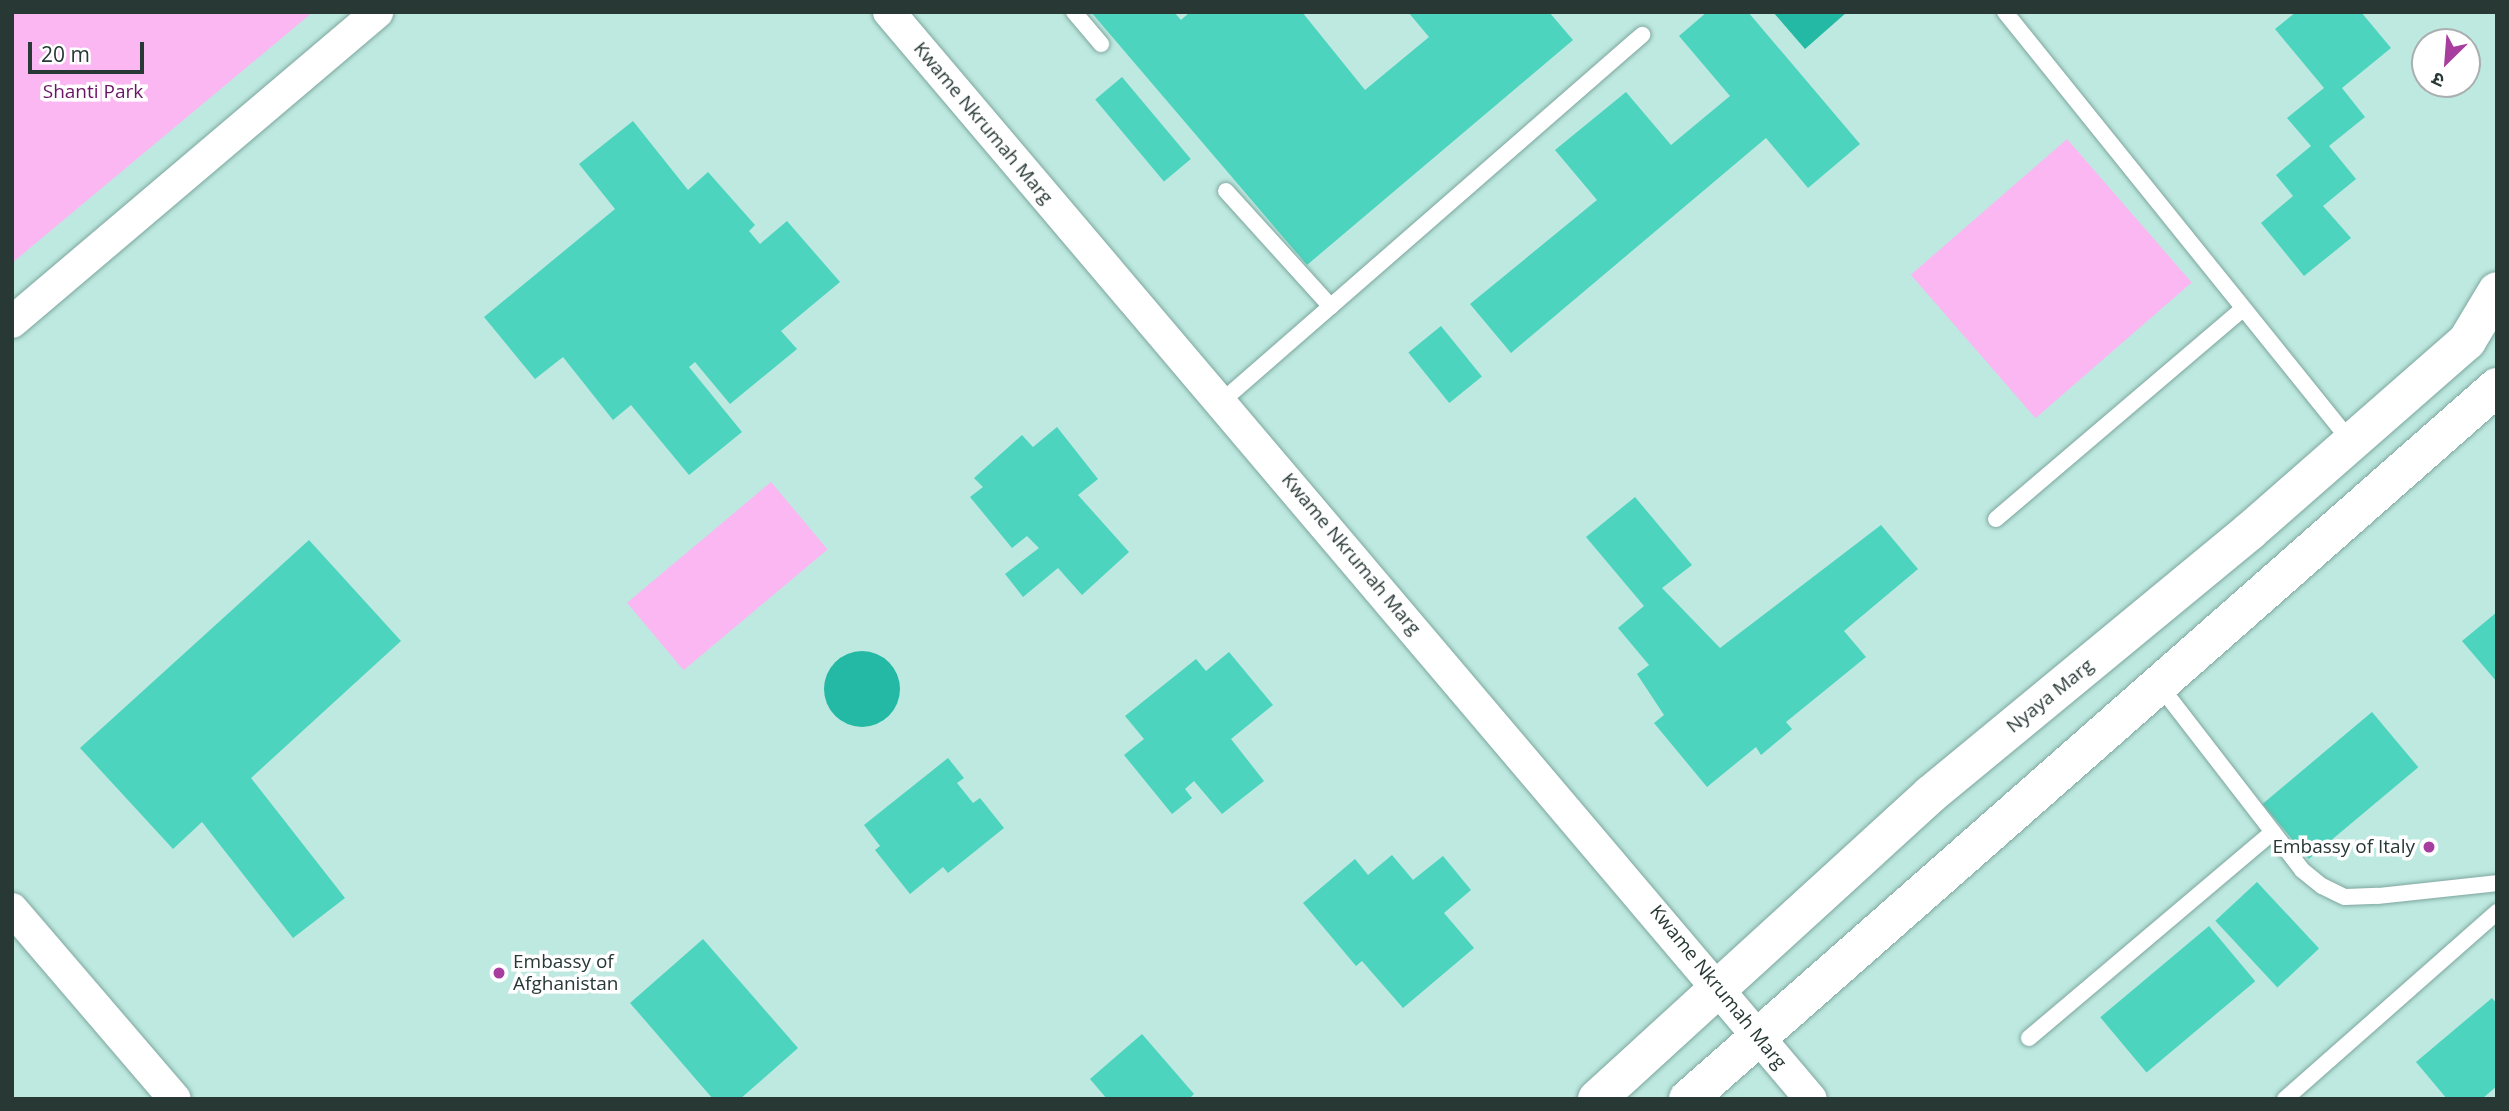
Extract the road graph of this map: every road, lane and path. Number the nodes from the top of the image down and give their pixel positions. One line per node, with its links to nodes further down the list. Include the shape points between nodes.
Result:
1 (377, 12): 11 (street)
2 (889, 12): 13 (street, Kwame Nkrumah Marg)
3 (1074, 12): 6 (lane)
4 (2005, 12): 10 (lane)
5 (1642, 35): 9 (lane)
6 (1101, 44)
7 (1226, 191): 9 (lane)
8 (2497, 291): 14 (street, Nyaya Marg, via 2467,341)
9 (1331, 307): 13 (lane)
10 (2242, 310): 14 (lane); 15 (lane)
11 (12, 322)
12 (2497, 387): 16 (street)
13 (1222, 402): 21 (street, Kwame Nkrumah Marg)
14 (2352, 443): 21 (street, Nyaya Marg, via 1931,794)
15 (1996, 519)
16 (2160, 686): 17 (lane); 23 (street)
17 (2273, 832): 18 (lane, via 2302,870 2345,897); 22 (lane)
18 (2497, 883)
19 (12, 909): 24 (street)
20 (2497, 912): 28 (lane)
21 (1720, 987): 23 (street, Kwame Nkrumah Marg); 25 (street, Nyaya Marg)
22 (2029, 1038)
23 (1759, 1039): 26 (street); 27 (street, Kwame Nkrumah Marg)
24 (175, 1099)
25 (1597, 1099)
26 (1688, 1099)
27 (1811, 1099)
28 (2285, 1099)

